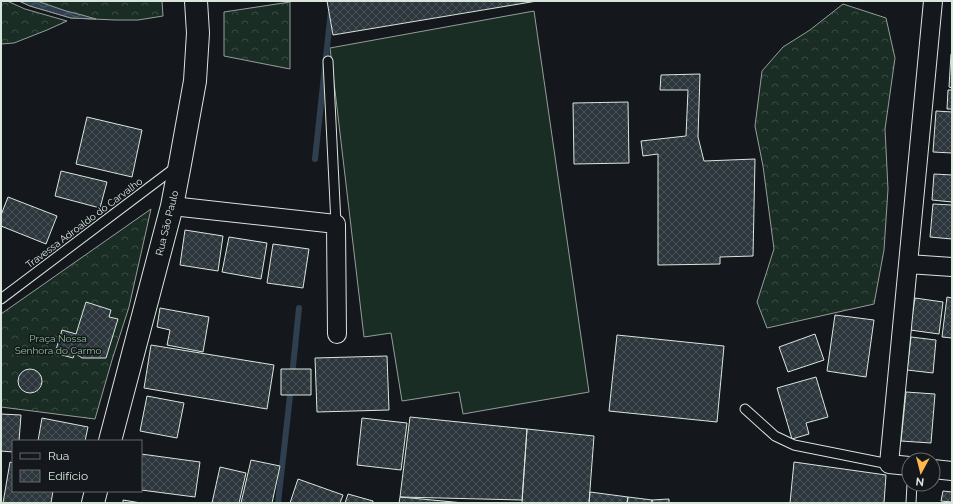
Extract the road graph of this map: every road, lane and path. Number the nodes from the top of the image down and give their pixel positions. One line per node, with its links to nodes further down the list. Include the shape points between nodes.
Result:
1 (196, 1): 4 (main road, Rua São Paulo, via 198,33 195,81)
2 (933, 1): 7 (street)
3 (328, 61): 6 (lane)
4 (180, 164): 5 (main road, Rua São Paulo); 9 (lane, Travessa Adroaldo do Carvalho)
5 (172, 206): 6 (street); 12 (main road, Rua São Paulo)
6 (336, 224): 10 (street)
7 (908, 264): 8 (street); 13 (street)
8 (952, 267)
9 (1, 298)
10 (337, 334)
11 (745, 409): 13 (lane, via 775,436 794,445)
12 (110, 440)
13 (889, 464): 14 (street)
14 (901, 465)
15 (941, 470): 16 (street)
16 (952, 471)
17 (96, 492): 19 (main road)
18 (912, 492): 20 (lane)
19 (93, 503)
20 (911, 503)

